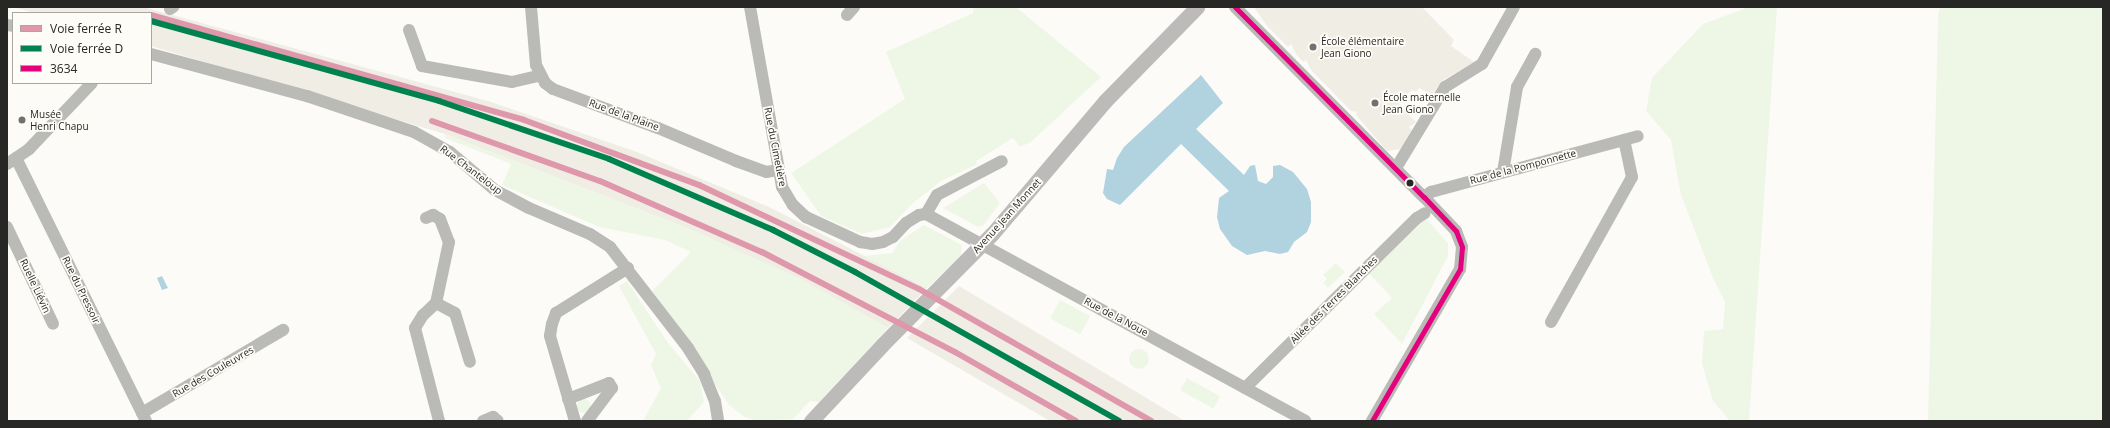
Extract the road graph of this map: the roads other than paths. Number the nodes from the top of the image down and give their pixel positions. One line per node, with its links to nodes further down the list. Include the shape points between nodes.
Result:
1 (530, 7): 9 (street, via 536,65)
2 (750, 7): 16 (street, Rue du Cimetière)
3 (1197, 7): 23 (main road, Avenue Jean Monnet, via 1105,101 1019,205)
4 (1235, 7): 15 (street)
5 (1514, 7): 15 (street, via 1482,64 1445,88)
6 (409, 30): 9 (street, via 422,66 512,82)
7 (152, 54): 24 (street, Rue Chanteloup, via 314,98 426,137 450,152 495,190 590,234 610,247)
8 (1535, 54): 17 (street, via 1517,87)
9 (540, 76): 16 (street, Rue de la Plaine, via 553,89 766,172)
10 (91, 84): 13 (street, via 28,149)
11 (1638, 136): 12 (street, Rue de la Pomponnette)
12 (1624, 140): 17 (street, Rue de la Pomponnette); 26 (street, via 1632,177)
13 (12, 161): 32 (street, Rue du Pressoir)
14 (1002, 162): 20 (street, via 937,195)
15 (1396, 168): 18 (street)
16 (778, 170): 20 (street, Rue du Cimetière, via 782,187 795,208 806,217 860,242 883,242 893,237 906,223)
17 (1502, 172): 18 (street, Rue de la Pomponnette, via 1431,192)
18 (1424, 197): 41 (street, via 1456,232 1462,247 1460,269)
19 (1425, 213): 30 (street, Allée des Terres Blanches)
20 (926, 214): 23 (street, Rue de la Noue)
21 (426, 218): 25 (street, via 433,215 440,219 449,242)
22 (7, 227): 27 (street, Ruelle Liévin)
23 (983, 244): 30 (street, Rue de la Noue); 33 (main road, Avenue Jean Monnet, via 882,345)
24 (628, 268): 31 (street, via 556,313 550,336); 39 (street, Rue Chanteloup, via 704,374 715,401)
25 (436, 303): 29 (street, via 455,313); 34 (street, via 423,315 415,328)
26 (1550, 322)
27 (53, 324)
28 (283, 330): 32 (street, Rue des Couleuvres)
29 (470, 362)
30 (1245, 388): 40 (street, Rue de la Noue)
31 (568, 399): 37 (street); 38 (street, via 609,383 612,388)
32 (144, 417)
33 (812, 420)
34 (439, 421)
35 (483, 421): 36 (street, via 493,417)
36 (498, 421)
37 (575, 421)
38 (587, 421)
39 (718, 421)
40 (1304, 421)
41 (1372, 421)

